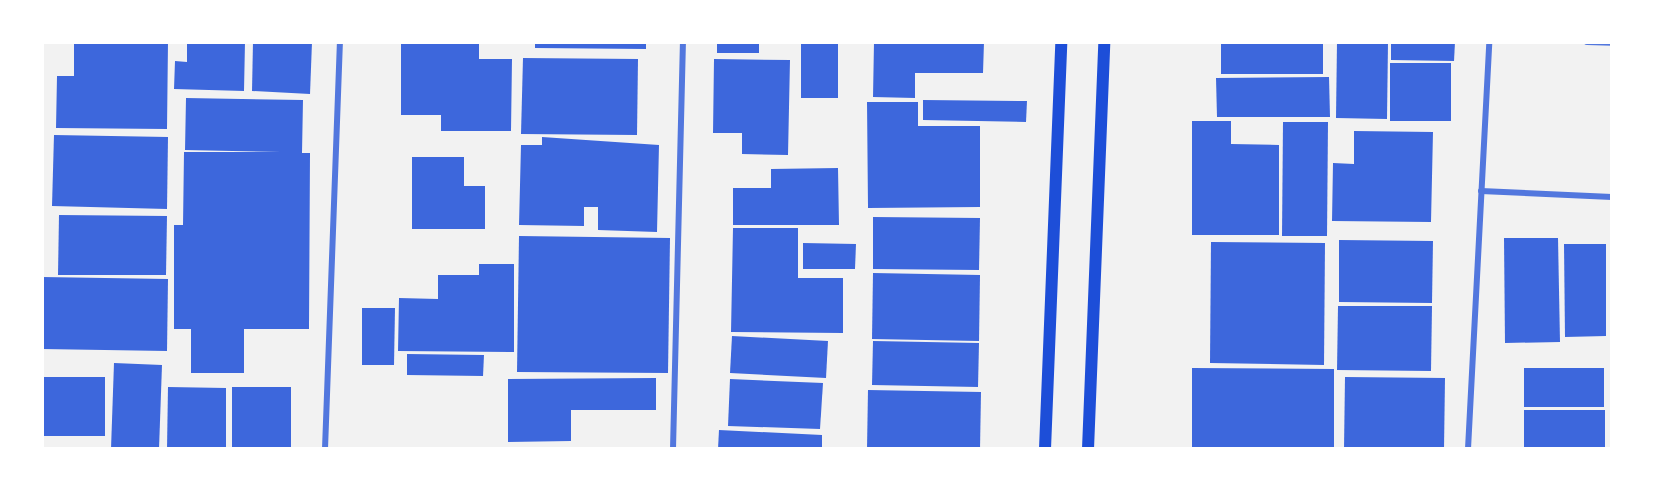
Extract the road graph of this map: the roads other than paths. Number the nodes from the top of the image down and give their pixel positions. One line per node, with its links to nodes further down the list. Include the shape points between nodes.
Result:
1 (340, 42): 10 (street)
2 (683, 42): 11 (street)
3 (1061, 42): 12 (main road)
4 (1104, 42): 13 (main road)
5 (1489, 42): 8 (street)
6 (1587, 42): 7 (street)
7 (1612, 43)
8 (1481, 191): 9 (street); 14 (street)
9 (1612, 197)
10 (325, 449)
11 (673, 449)
12 (1045, 449)
13 (1088, 449)
14 (1468, 449)

